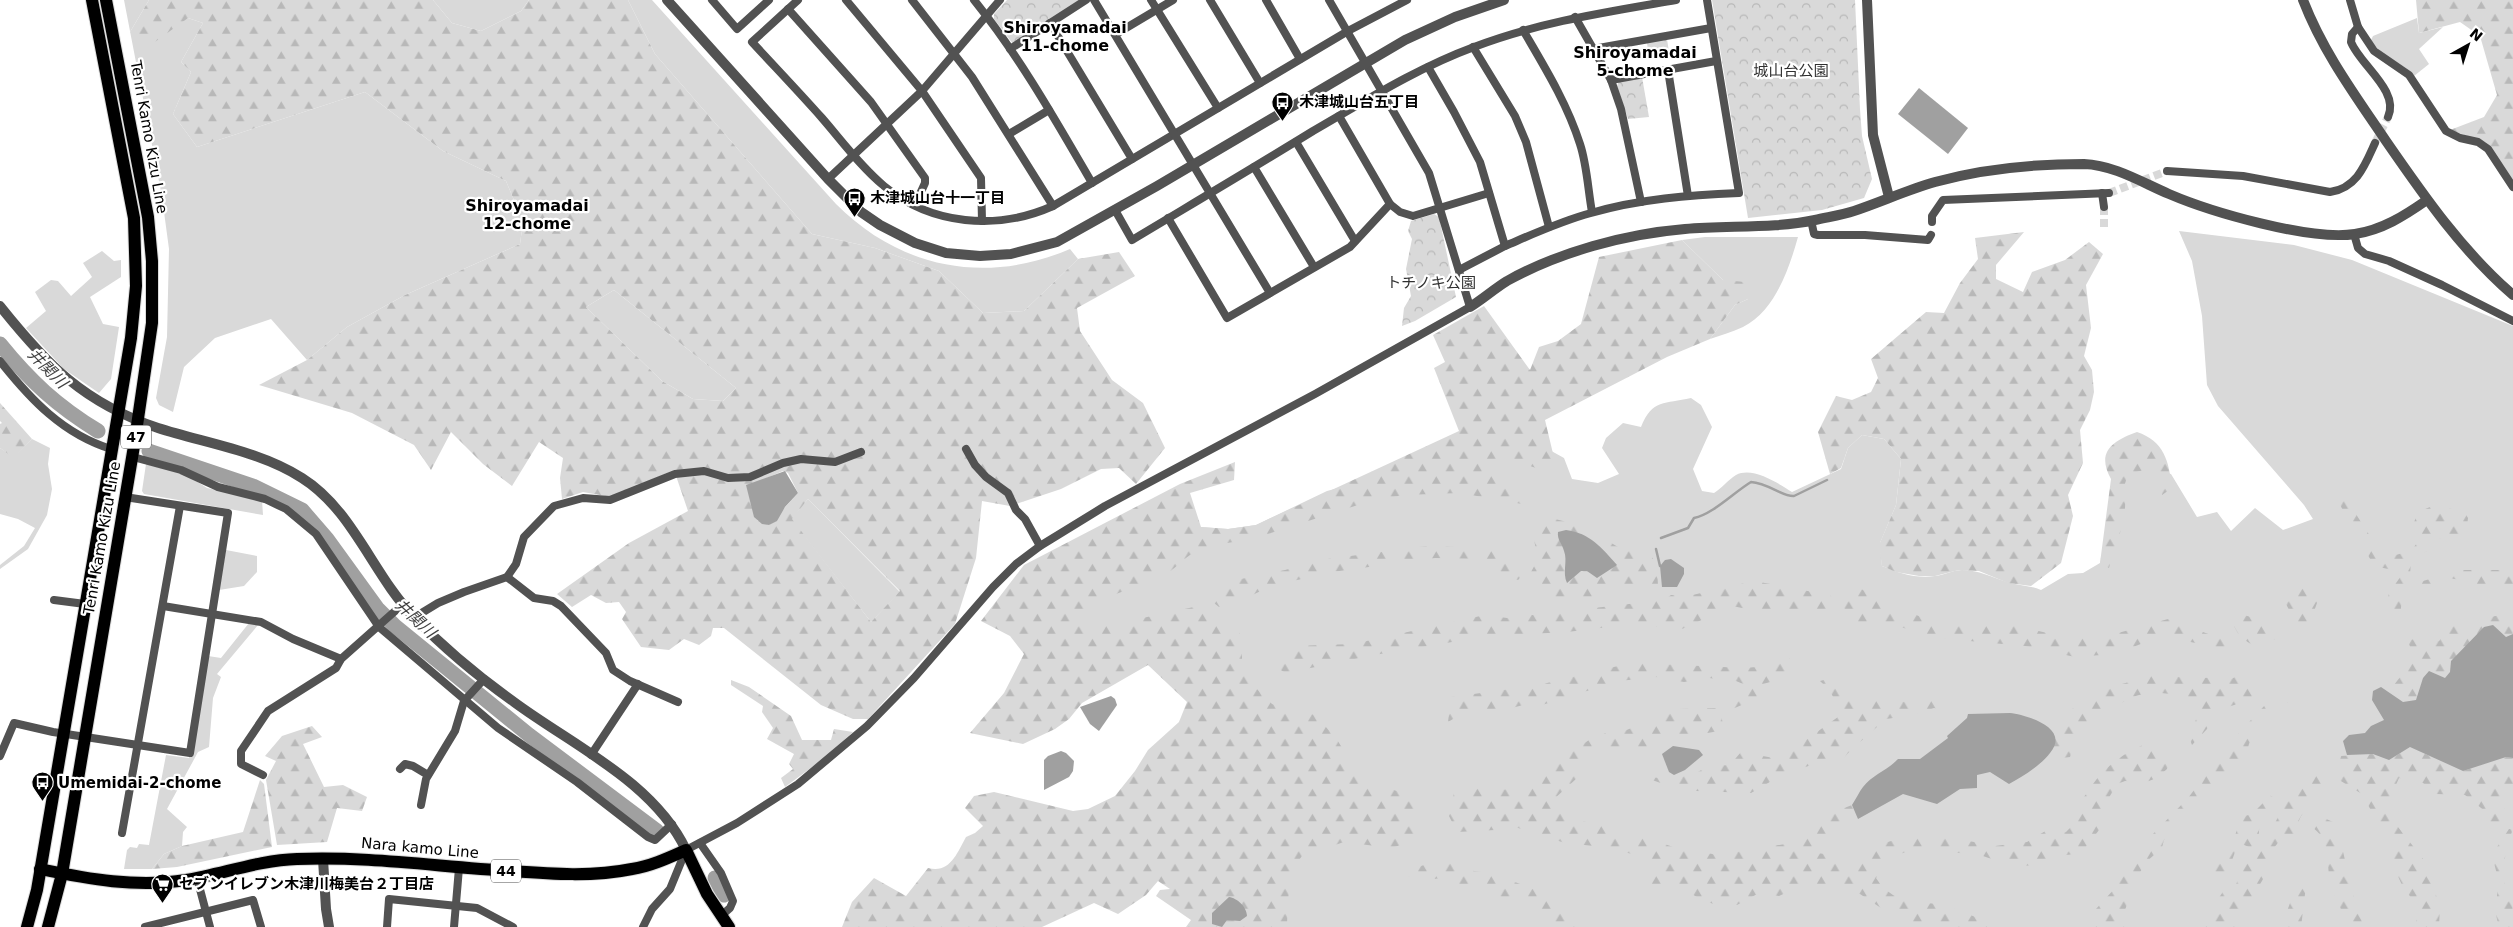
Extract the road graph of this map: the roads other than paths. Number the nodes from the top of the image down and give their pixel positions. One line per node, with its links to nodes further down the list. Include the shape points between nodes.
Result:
1 (92, 0): 97 (main road, Tenri Kamo Kizu Line / 47, via 134,218 135,305)
2 (106, 0): 98 (main road, Tenri Kamo Kizu Line / 47, via 152,253 151,343)
3 (667, 0): 64 (street)
4 (712, 0): 5 (street, via 737,29)
5 (769, 0)
6 (798, 0): 26 (street)
7 (846, 0): 48 (street)
8 (912, 0): 40 (street)
9 (974, 0): 29 (street)
10 (1000, 0): 29 (street)
11 (1086, 0): 31 (street)
12 (1094, 0): 36 (street)
13 (1152, 0): 28 (street)
14 (1173, 0): 28 (street)
15 (1210, 0): 47 (street)
16 (1266, 0): 41 (street)
17 (1329, 0): 35 (street)
18 (1387, 0): 27 (street)
19 (1407, 0): 27 (street)
20 (1504, 0): 42 (street, via 1455,16)
21 (1676, 0): 30 (street)
22 (1707, 0): 33 (street)
23 (1867, 0): 70 (street, via 1873,136)
24 (2304, 0): 71 (street, via 2330,57)
25 (2350, 0): 32 (street)
26 (788, 8): 54 (street); 59 (street, via 752,42)
27 (1391, 8): 35 (street)
28 (1157, 9): 36 (street); 50 (street)
29 (986, 15): 38 (street); 40 (street)
30 (1575, 17): 34 (street); 39 (street)
31 (1050, 23): 38 (street); 60 (street)
32 (2358, 27): 53 (street, via 2351,42 2389,96 2391,108); 66 (street, via 2374,51 2409,75 2446,131 2485,146)
33 (1711, 28): 39 (street); 43 (street)
34 (1523, 30): 37 (street); 79 (street, via 1574,126 1581,146)
35 (1348, 32): 41 (street); 42 (street)
36 (1116, 34): 55 (street)
37 (1473, 47): 44 (street); 84 (street, via 1515,116 1526,142)
38 (1010, 49): 51 (street)
39 (1593, 49): 46 (street)
40 (956, 54): 48 (street); 56 (street)
41 (1300, 59): 47 (street)
42 (1365, 61): 49 (street); 61 (street)
43 (1716, 61): 45 (street); 69 (street, via 1739,193)
44 (1428, 68): 49 (street); 68 (street, via 1480,162)
45 (1668, 70): 46 (street); 69 (street)
46 (1611, 80): 72 (street, via 1623,117)
47 (1260, 83): 50 (street)
48 (922, 91): 54 (street); 82 (street, via 981,178)
49 (1383, 91): 52 (street); 77 (street, via 1429,172)
50 (1218, 108): 55 (street)
51 (1049, 110): 56 (street); 65 (street)
52 (1339, 116): 57 (street); 73 (street)
53 (2388, 117)
54 (888, 124): 59 (street); 74 (street, via 926,178)
55 (1176, 133): 60 (street); 61 (street)
56 (1009, 134): 75 (street)
57 (1296, 142): 62 (street); 87 (street)
58 (2376, 142): 63 (street, via 2357,179 2344,189 2330,192 2243,176)
59 (853, 155): 64 (street); 74 (street, via 884,186)
60 (1132, 159): 65 (street)
61 (1193, 163): 67 (street); 78 (street)
62 (1254, 167): 67 (street); 89 (street)
63 (2167, 171)
64 (828, 179): 78 (street, via 861,212 899,237 930,249 962,255 1011,254 1042,247 1064,239)
65 (1092, 183): 75 (street)
66 (2513, 187)
67 (1211, 193): 80 (street); 91 (street)
68 (1489, 193): 77 (street); 88 (street)
69 (1688, 196): 72 (street)
70 (1889, 197): 81 (street, via 1854,211); 85 (street, via 1969,175 2051,164 2089,164 2112,169 2207,209 2316,234)
71 (2427, 200): 85 (street, via 2388,224); 92 (street, via 2473,257)
72 (1641, 202): 79 (street)
73 (1390, 204): 77 (street, via 1413,216); 87 (street)
74 (915, 205): 82 (street, via 938,215)
75 (1053, 206): 82 (street, via 1025,217)
76 (2104, 206): 83 (street, via 2106,193 1943,200 1932,216)
77 (1441, 209): 90 (street)
78 (1115, 210): 80 (street, via 1132,240)
79 (1592, 212): 84 (street)
80 (1168, 218): 91 (street, via 1227,318)
81 (1811, 220): 86 (street, via 1814,234 1818,235 1928,240); 94 (street, via 1683,229 1608,243 1523,273)
82 (982, 222)
83 (1932, 222)
84 (1549, 227): 88 (street)
85 (2354, 234): 95 (street, via 2358,248 2365,254 2389,261)
86 (1931, 235)
87 (1356, 242): 89 (street)
88 (1505, 246): 90 (street)
89 (1314, 267): 91 (street)
90 (1459, 270): 94 (street)
91 (1270, 293)
92 (2513, 296)
93 (0, 306): 97 (street, via 37,352 60,374 89,396)
94 (1470, 307): 105 (street, via 1105,506)
95 (2513, 321)
96 (0, 361): 99 (street, via 54,420)
97 (118, 410): 98 (street); 99 (main road, Tenri Kamo Kizu Line / 47)
98 (138, 420): 102 (main road, Tenri Kamo Kizu Line / 47); 110 (street, via 277,465 317,488 333,504)
99 (111, 449): 108 (main road, Tenri Kamo Kizu Line / 47)
100 (966, 449): 105 (street, via 986,477 1008,493)
101 (861, 452): 106 (street, via 835,462 801,459 783,463 750,477 728,478 704,471 676,474 610,500 583,498 554,506 524,537 516,564)
102 (133, 457): 103 (main road, Tenri Kamo Kizu Line / 47); 113 (street, via 181,470 218,487 265,498 286,509 316,534)
103 (125, 497): 104 (street); 120 (main road, Tenri Kamo Kizu Line / 47)
104 (180, 506): 109 (street); 111 (street, via 228,514)
105 (1040, 546): 130 (street, via 993,587 914,678 867,726 798,784)
106 (507, 577): 112 (street, via 438,603); 116 (street, via 534,598 553,601 561,606 606,653 613,670)
107 (54, 600): 108 (street)
108 (85, 604): 119 (main road, Tenri Kamo Kizu Line / 47)
109 (163, 606): 111 (street); 121 (street)
110 (400, 607): 112 (street); 113 (street)
111 (211, 613): 114 (street, via 260,622); 121 (street, via 190,753)
112 (415, 617): 115 (street)
113 (379, 627): 114 (street); 117 (street)
114 (341, 660): 125 (street, via 336,668 315,683 268,710 241,751 241,764)
115 (480, 682): 117 (street); 122 (street)
116 (638, 684): 118 (street); 122 (street)
117 (464, 701): 126 (street, via 455,731); 128 (street, via 648,837 655,840)
118 (678, 702)
119 (63, 733): 120 (street); 123 (street, via 14,723); 134 (main road, Tenri Kamo Kizu Line / 47)
120 (86, 736): 121 (street); 135 (main road, Tenri Kamo Kizu Line / 47)
121 (139, 744): 129 (street)
122 (591, 755): 128 (street, via 652,802)
123 (0, 756)
124 (400, 769): 126 (street, via 405,764 413,766)
125 (263, 775)
126 (428, 776): 127 (street)
127 (421, 805)
128 (672, 824): 131 (street)
129 (122, 833)
130 (700, 843): 131 (street); 139 (street, via 721,873 733,901)
131 (686, 850): 133 (main road, Nara kamo Line / 44, via 634,869 609,872 554,874); 139 (main road); 150 (street, via 670,889 652,909)
132 (322, 858): 133 (main road, Nara kamo Line / 44); 136 (main road, Nara kamo Line / 44, via 268,862); 146 (street)
133 (459, 868): 137 (street)
134 (40, 869): 135 (main road, Nara kamo Line / 44); 141 (main road)
135 (62, 874): 136 (main road, Nara kamo Line / 44, via 143,884); 142 (main road)
136 (197, 878): 138 (street)
137 (456, 906): 147 (street, via 389,899); 148 (street); 149 (street, via 477,908)
138 (206, 912): 140 (street); 144 (street); 145 (street, via 253,900)
139 (721, 916): 151 (main road)
140 (156, 926): 143 (street)
141 (27, 927)
142 (48, 927)
143 (145, 927)
144 (210, 927)
145 (261, 927)
146 (329, 927)
147 (387, 927)
148 (454, 927)
149 (513, 927)
150 (643, 927)
151 (729, 927)

